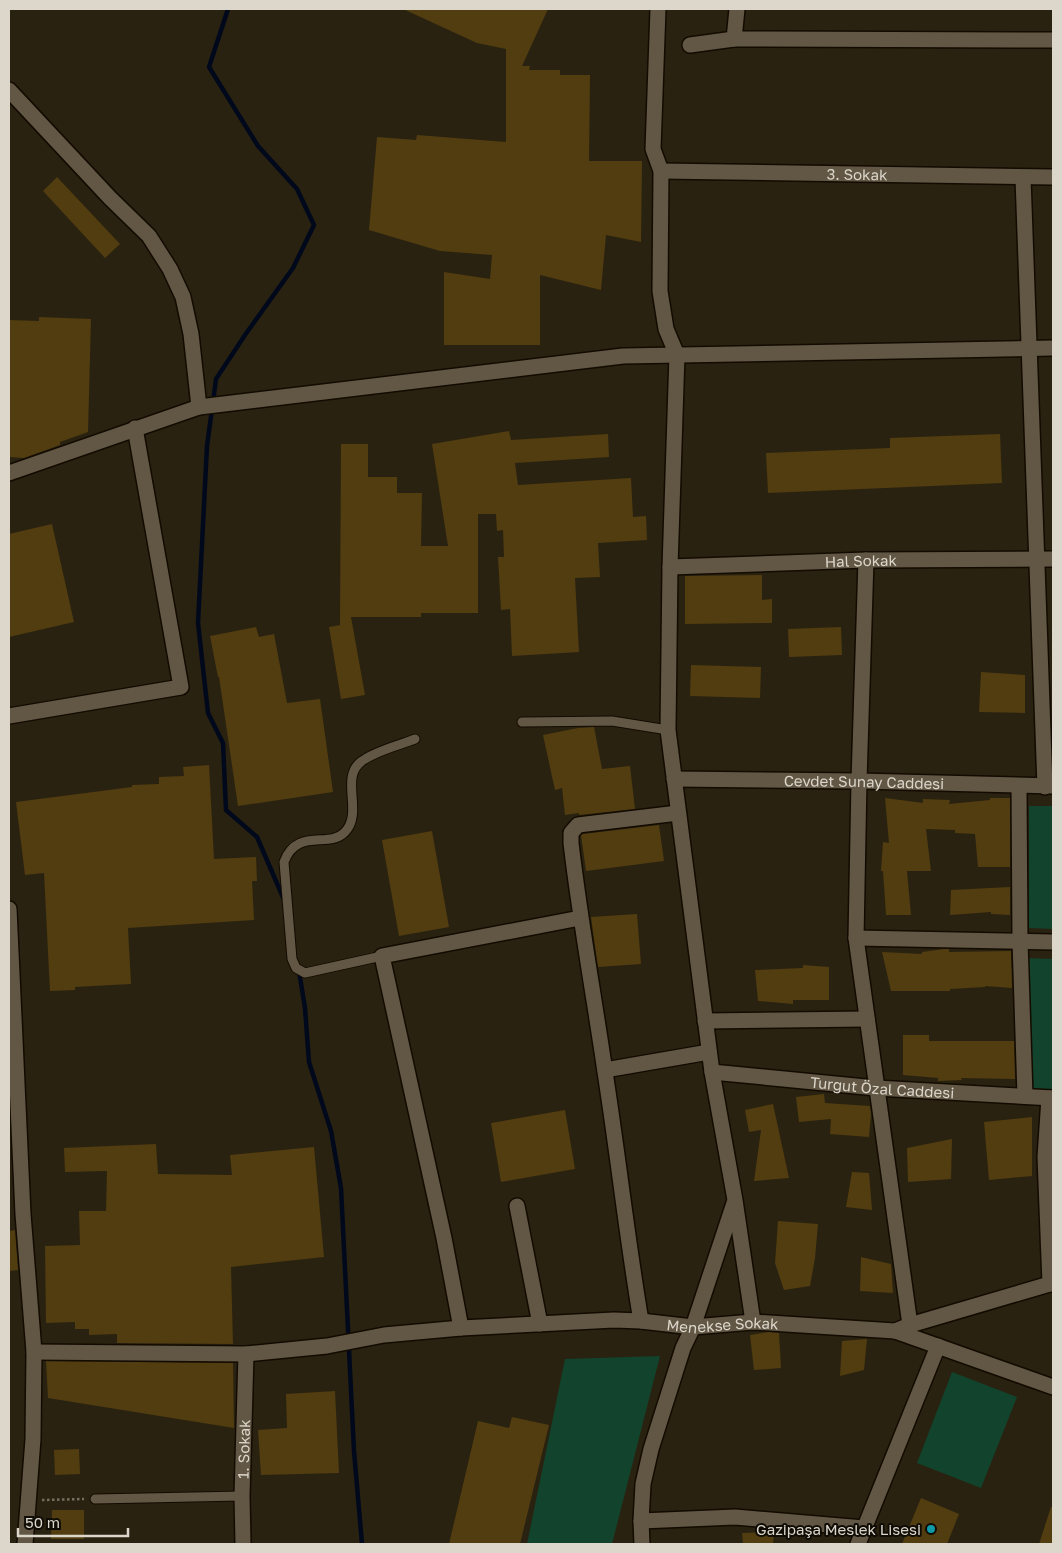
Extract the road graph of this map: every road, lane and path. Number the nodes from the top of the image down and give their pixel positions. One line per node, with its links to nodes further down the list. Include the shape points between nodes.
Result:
1 (658, 9): 7 (street, via 653,150)
2 (737, 9): 3 (street)
3 (734, 39): 4 (street); 5 (street)
4 (1053, 40)
5 (690, 45)
6 (9, 90): 13 (street, via 149,236 170,269 183,297 191,334)
7 (661, 171): 9 (street, 3. Sokak); 12 (street, via 660,291 666,329)
8 (1053, 177): 9 (street, 3. Sokak)
9 (1023, 178): 10 (street)
10 (1030, 348): 11 (street); 12 (street); 16 (street)
11 (1053, 348)
12 (677, 355): 13 (street, via 623,356); 19 (street)
13 (199, 407): 14 (street)
14 (135, 428): 15 (street); 21 (street, via 181,687)
15 (9, 473)
16 (1037, 559): 17 (street, Hal Sokak); 18 (street, Hal Sokak); 20 (street)
17 (1053, 559)
18 (866, 560): 19 (street, Hal Sokak); 26 (street)
19 (670, 567): 23 (street)
20 (1047, 696): 28 (street)
21 (9, 716)
22 (522, 722): 23 (lane, via 612,721)
23 (668, 730): 25 (street)
24 (416, 739): 35 (lane, via 358,764 352,777 353,816 348,828 340,836 296,845 284,862 292,959 296,968 305,973)
25 (674, 779): 26 (street, Cevdet Sunay Caddesi); 29 (street)
26 (859, 781): 27 (street, Cevdet Sunay Caddesi); 32 (street)
27 (1019, 786): 28 (street, Cevdet Sunay Caddesi); 33 (street)
28 (1049, 787)
29 (678, 813): 31 (street, via 578,825 571,833 571,843); 37 (street)
30 (9, 909): 55 (street)
31 (580, 918): 35 (street); 39 (street)
32 (856, 938): 33 (street); 36 (street)
33 (1020, 942): 34 (street); 42 (street)
34 (1053, 942)
35 (382, 956): 52 (street)
36 (867, 1019): 37 (street); 41 (street)
37 (705, 1022): 38 (street)
38 (709, 1052): 39 (street); 40 (street)
39 (605, 1070): 47 (street)
40 (712, 1072): 41 (street, Turgut Özal Caddesi); 44 (street)
41 (876, 1088): 42 (street, Turgut Özal Caddesi); 50 (street)
42 (1025, 1096): 43 (street, Turgut Özal Caddesi)
43 (1051, 1098): 46 (street, via 1045,1156)
44 (735, 1200): 48 (street); 51 (street)
45 (518, 1206): 49 (street)
46 (1052, 1284): 50 (street)
47 (641, 1321): 49 (street, Menekse Sokak); 51 (street, Menekse Sokak)
48 (753, 1322): 51 (street, Menekse Sokak); 53 (street, Menekse Sokak)
49 (540, 1324): 52 (street, Menekse Sokak)
50 (910, 1326): 53 (street)
51 (693, 1327): 61 (street, via 683,1348 651,1449 643,1484)
52 (461, 1328): 56 (street, Menekse Sokak)
53 (895, 1331): 54 (street, Menekse Sokak)
54 (938, 1346): 57 (street, Menekse Sokak); 62 (street)
55 (34, 1352): 56 (street, Menekse Sokak); 60 (street, via 33,1439)
56 (246, 1354): 58 (street, 1. Sokak)
57 (1053, 1387)
58 (242, 1496): 59 (lane); 64 (street, 1. Sokak)
59 (95, 1499): 60 (path)
60 (28, 1500): 63 (street)
61 (641, 1521): 62 (street, via 735,1517); 65 (street)
62 (864, 1528): 66 (street)
63 (25, 1544)
64 (243, 1544)
65 (642, 1544)
66 (858, 1544)

